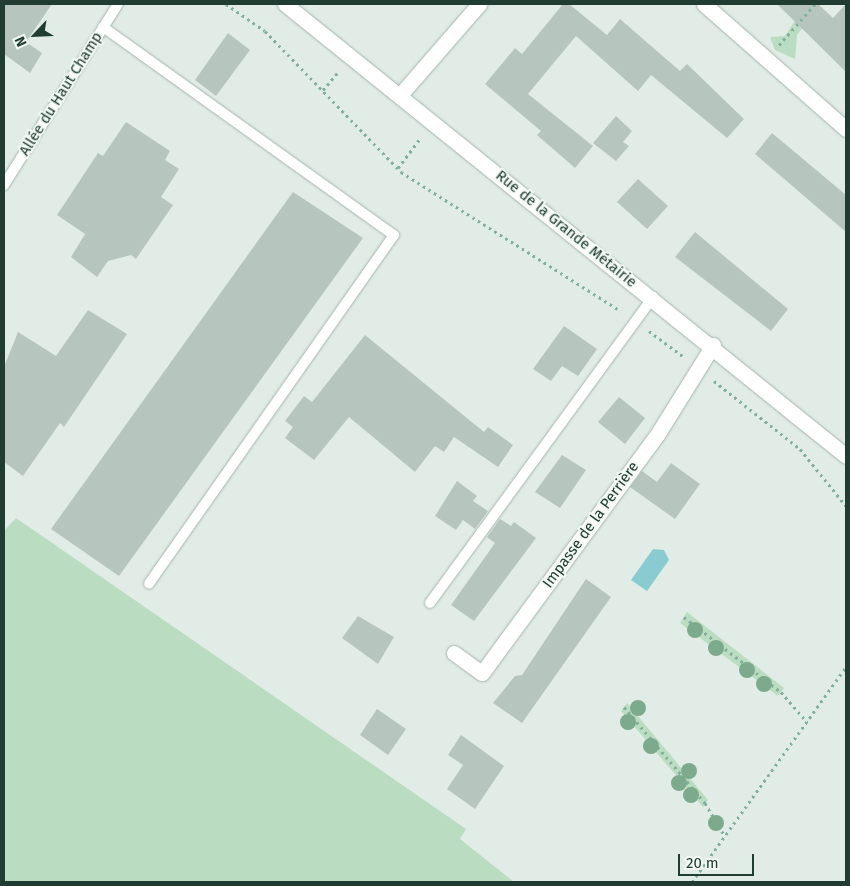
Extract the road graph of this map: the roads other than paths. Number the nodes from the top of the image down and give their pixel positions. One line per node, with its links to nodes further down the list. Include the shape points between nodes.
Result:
1 (118, 4): 5 (lane, Allée du Haut Champ)
2 (285, 4): 6 (street, Rue de la Grande Métairie)
3 (479, 4): 6 (street)
4 (704, 4): 7 (street)
5 (104, 27): 8 (lane, Allée du Haut Champ); 12 (lane, via 394,235)
6 (400, 95): 9 (street, Rue de la Grande Métairie)
7 (846, 129)
8 (4, 185)
9 (653, 297): 10 (street, Rue de la Grande Métairie); 13 (lane)
10 (713, 345): 11 (street, Rue de la Grande Métairie); 14 (street, Impasse de la Perrière, via 657,435 482,673)
11 (846, 456)
12 (149, 584)
13 (430, 603)
14 (454, 653)

